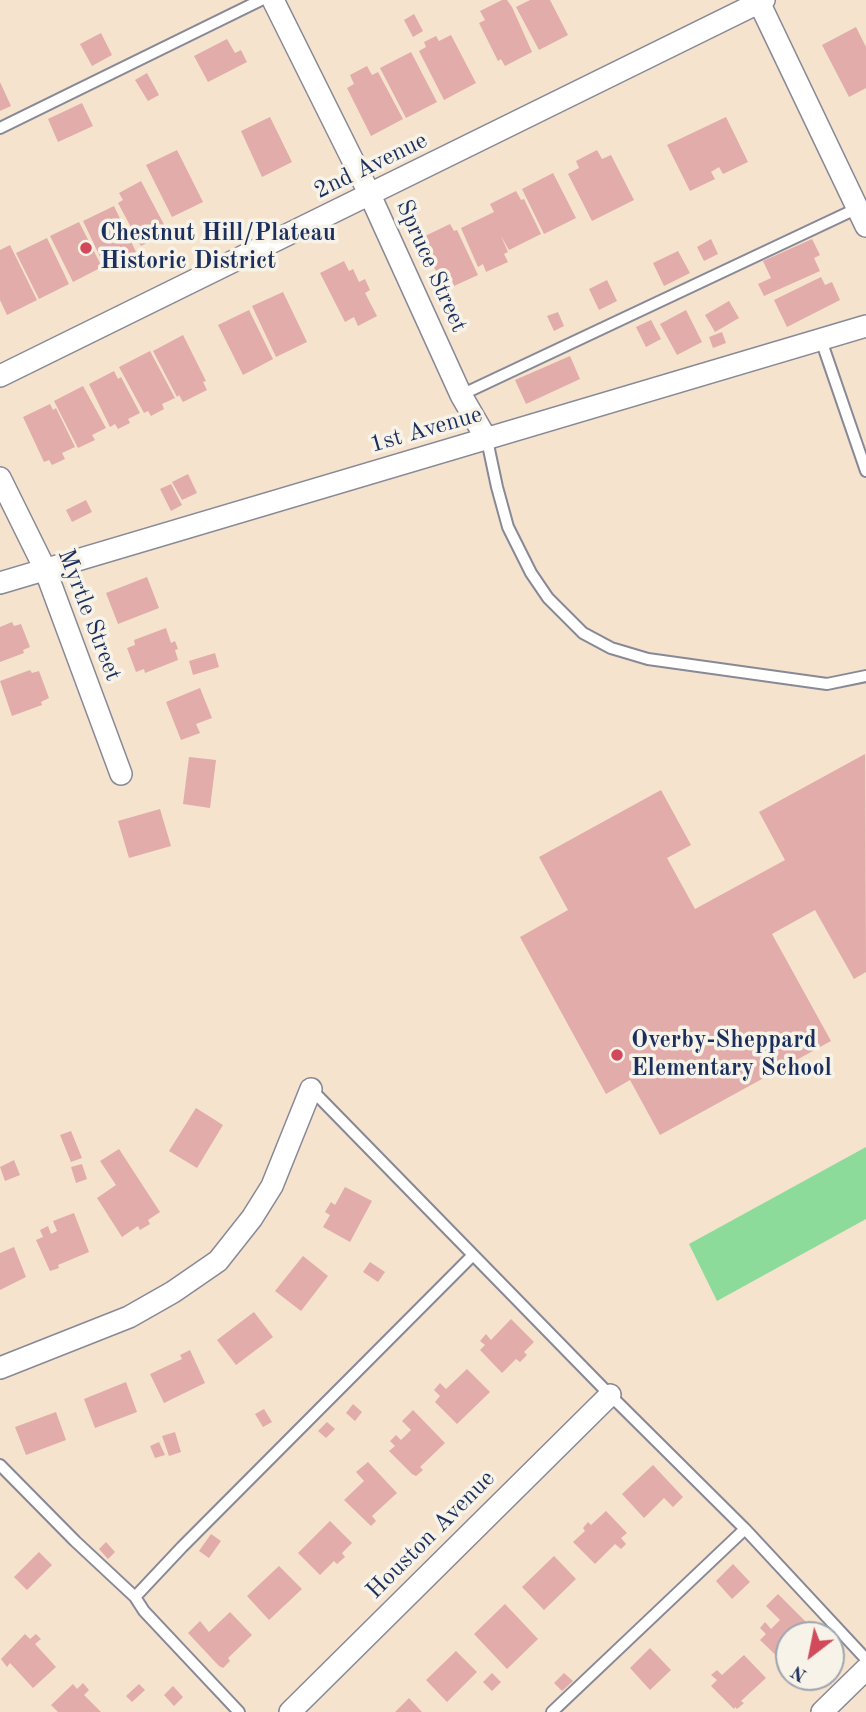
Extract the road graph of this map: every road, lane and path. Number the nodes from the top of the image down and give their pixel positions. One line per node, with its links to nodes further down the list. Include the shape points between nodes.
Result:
1 (261, 0): 4 (lane)
2 (273, 0): 5 (street, Spruce Street)
3 (761, 1): 5 (street, 2nd Avenue); 6 (street)
4 (0, 128)
5 (370, 195): 9 (street, 2nd Avenue); 10 (street, Spruce Street)
6 (863, 213): 10 (lane)
7 (866, 326): 8 (street, 1st Avenue)
8 (821, 340): 11 (street, 1st Avenue); 12 (lane)
9 (0, 376)
10 (461, 395): 11 (street, Spruce Street)
11 (487, 440): 14 (street, 1st Avenue); 16 (lane, via 509,527 531,572 548,598 583,633 611,648 648,659 827,684)
12 (866, 471)
13 (0, 478): 14 (street, Myrtle Street)
14 (45, 569): 15 (street, 1st Avenue); 17 (street, Myrtle Street)
15 (0, 583)
16 (866, 677)
17 (121, 774)
18 (311, 1089): 19 (lane); 20 (street, via 272,1186 218,1261 129,1317)
19 (474, 1255): 21 (lane); 24 (lane)
20 (0, 1368)
21 (610, 1395): 23 (lane); 28 (street, Houston Avenue)
22 (0, 1465): 24 (lane)
23 (745, 1529): 25 (lane); 29 (lane)
24 (135, 1597): 27 (lane)
25 (866, 1658)
26 (866, 1669): 30 (street)
27 (239, 1712)
28 (290, 1712)
29 (552, 1712)
30 (821, 1712)

